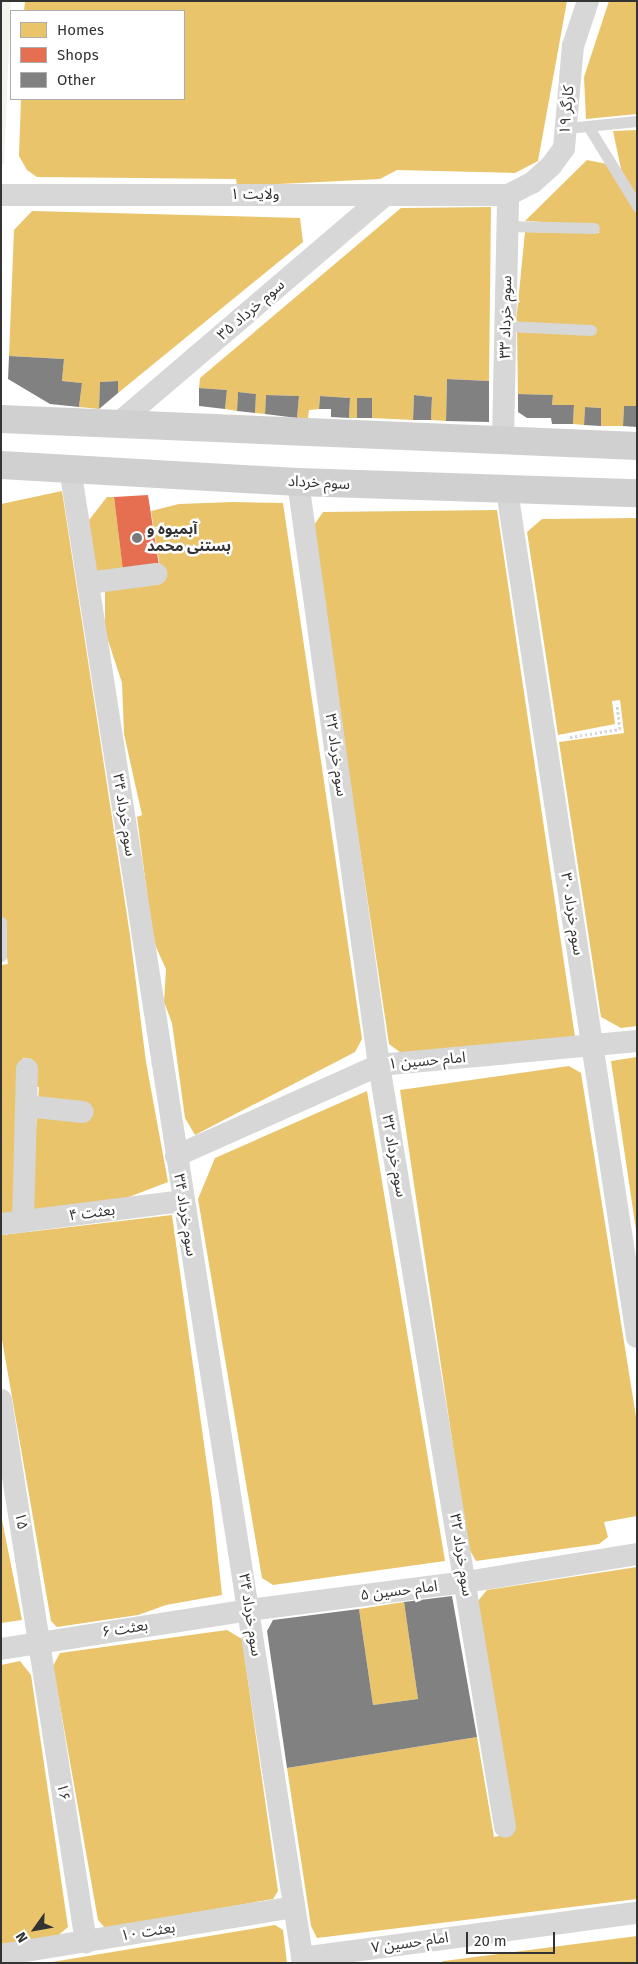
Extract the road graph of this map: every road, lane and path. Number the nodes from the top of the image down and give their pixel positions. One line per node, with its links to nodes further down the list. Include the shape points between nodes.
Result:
1 (588, 1): 3 (street, کارگر ۱۹, via 573,46)
2 (637, 122): 3 (lane)
3 (577, 127): 5 (street, کارگر ۱۹, via 552,166); 7 (lane)
4 (385, 195): 5 (street, ولایت ۱); 6 (street, ولایت ۱); 13 (street, سوم خرداد ۳۵)
5 (508, 195): 8 (street, سوم خرداد ۳۳)
6 (1, 196)
7 (637, 206)
8 (508, 226): 9 (lane); 10 (street, سوم خرداد ۳۳)
9 (594, 228)
10 (505, 326): 11 (lane); 14 (street, سوم خرداد ۳۳)
11 (591, 330)
12 (1, 419): 13 (main road)
13 (116, 425): 14 (main road)
14 (503, 440): 15 (main road)
15 (637, 446)
16 (1, 465): 17 (main road, سوم خرداد)
17 (31, 466): 18 (main road, سوم خرداد); 19 (main road)
18 (70, 468): 20 (main road, سوم خرداد); 24 (street, سوم خرداد ۳۴)
19 (1, 481)
20 (298, 482): 21 (main road, سوم خرداد); 31 (street, سوم خرداد ۳۲)
21 (507, 491): 22 (main road, سوم خرداد); 26 (street, سوم خرداد ۳۰)
22 (637, 493)
23 (156, 574): 24 (street)
24 (88, 583): 35 (street, سوم خرداد ۳۴)
25 (617, 704): 26 (path, via 620,729)
26 (545, 741): 30 (street, سوم خرداد ۳۰)
27 (1, 922): 28 (lane)
28 (1, 956)
29 (637, 1041): 30 (street, امام حسین ۱)
30 (592, 1046): 31 (street, امام حسین ۱); 38 (street, سوم خرداد ۳۰)
31 (379, 1065): 35 (street, امام حسین ۱); 41 (street, سوم خرداد ۳۲)
32 (27, 1069): 33 (street)
33 (26, 1106): 34 (street); 37 (street)
34 (83, 1112)
35 (176, 1156): 36 (street, سوم خرداد ۳۴)
36 (182, 1201): 37 (street, بعثت ۴); 42 (street, سوم خرداد ۳۴)
37 (12, 1223)
38 (637, 1337)
39 (2, 1406): 43 (street, ۱۵)
40 (637, 1554): 41 (street, امام حسین ۵)
41 (466, 1582): 42 (street, امام حسین ۵); 45 (street, سوم خرداد ۳۲)
42 (249, 1610): 43 (street, بعثت ۶); 46 (street, سوم خرداد ۳۴)
43 (41, 1642): 44 (street, بعثت ۶); 48 (street, ۱۶)
44 (1, 1649)
45 (505, 1827)
46 (294, 1907): 48 (street, بعثت ۱۰); 50 (street, سوم خرداد ۳۴)
47 (637, 1913): 50 (street, امام حسین ۷)
48 (86, 1942): 49 (street, بعثت ۱۰)
49 (1, 1956)
50 (302, 1960)

